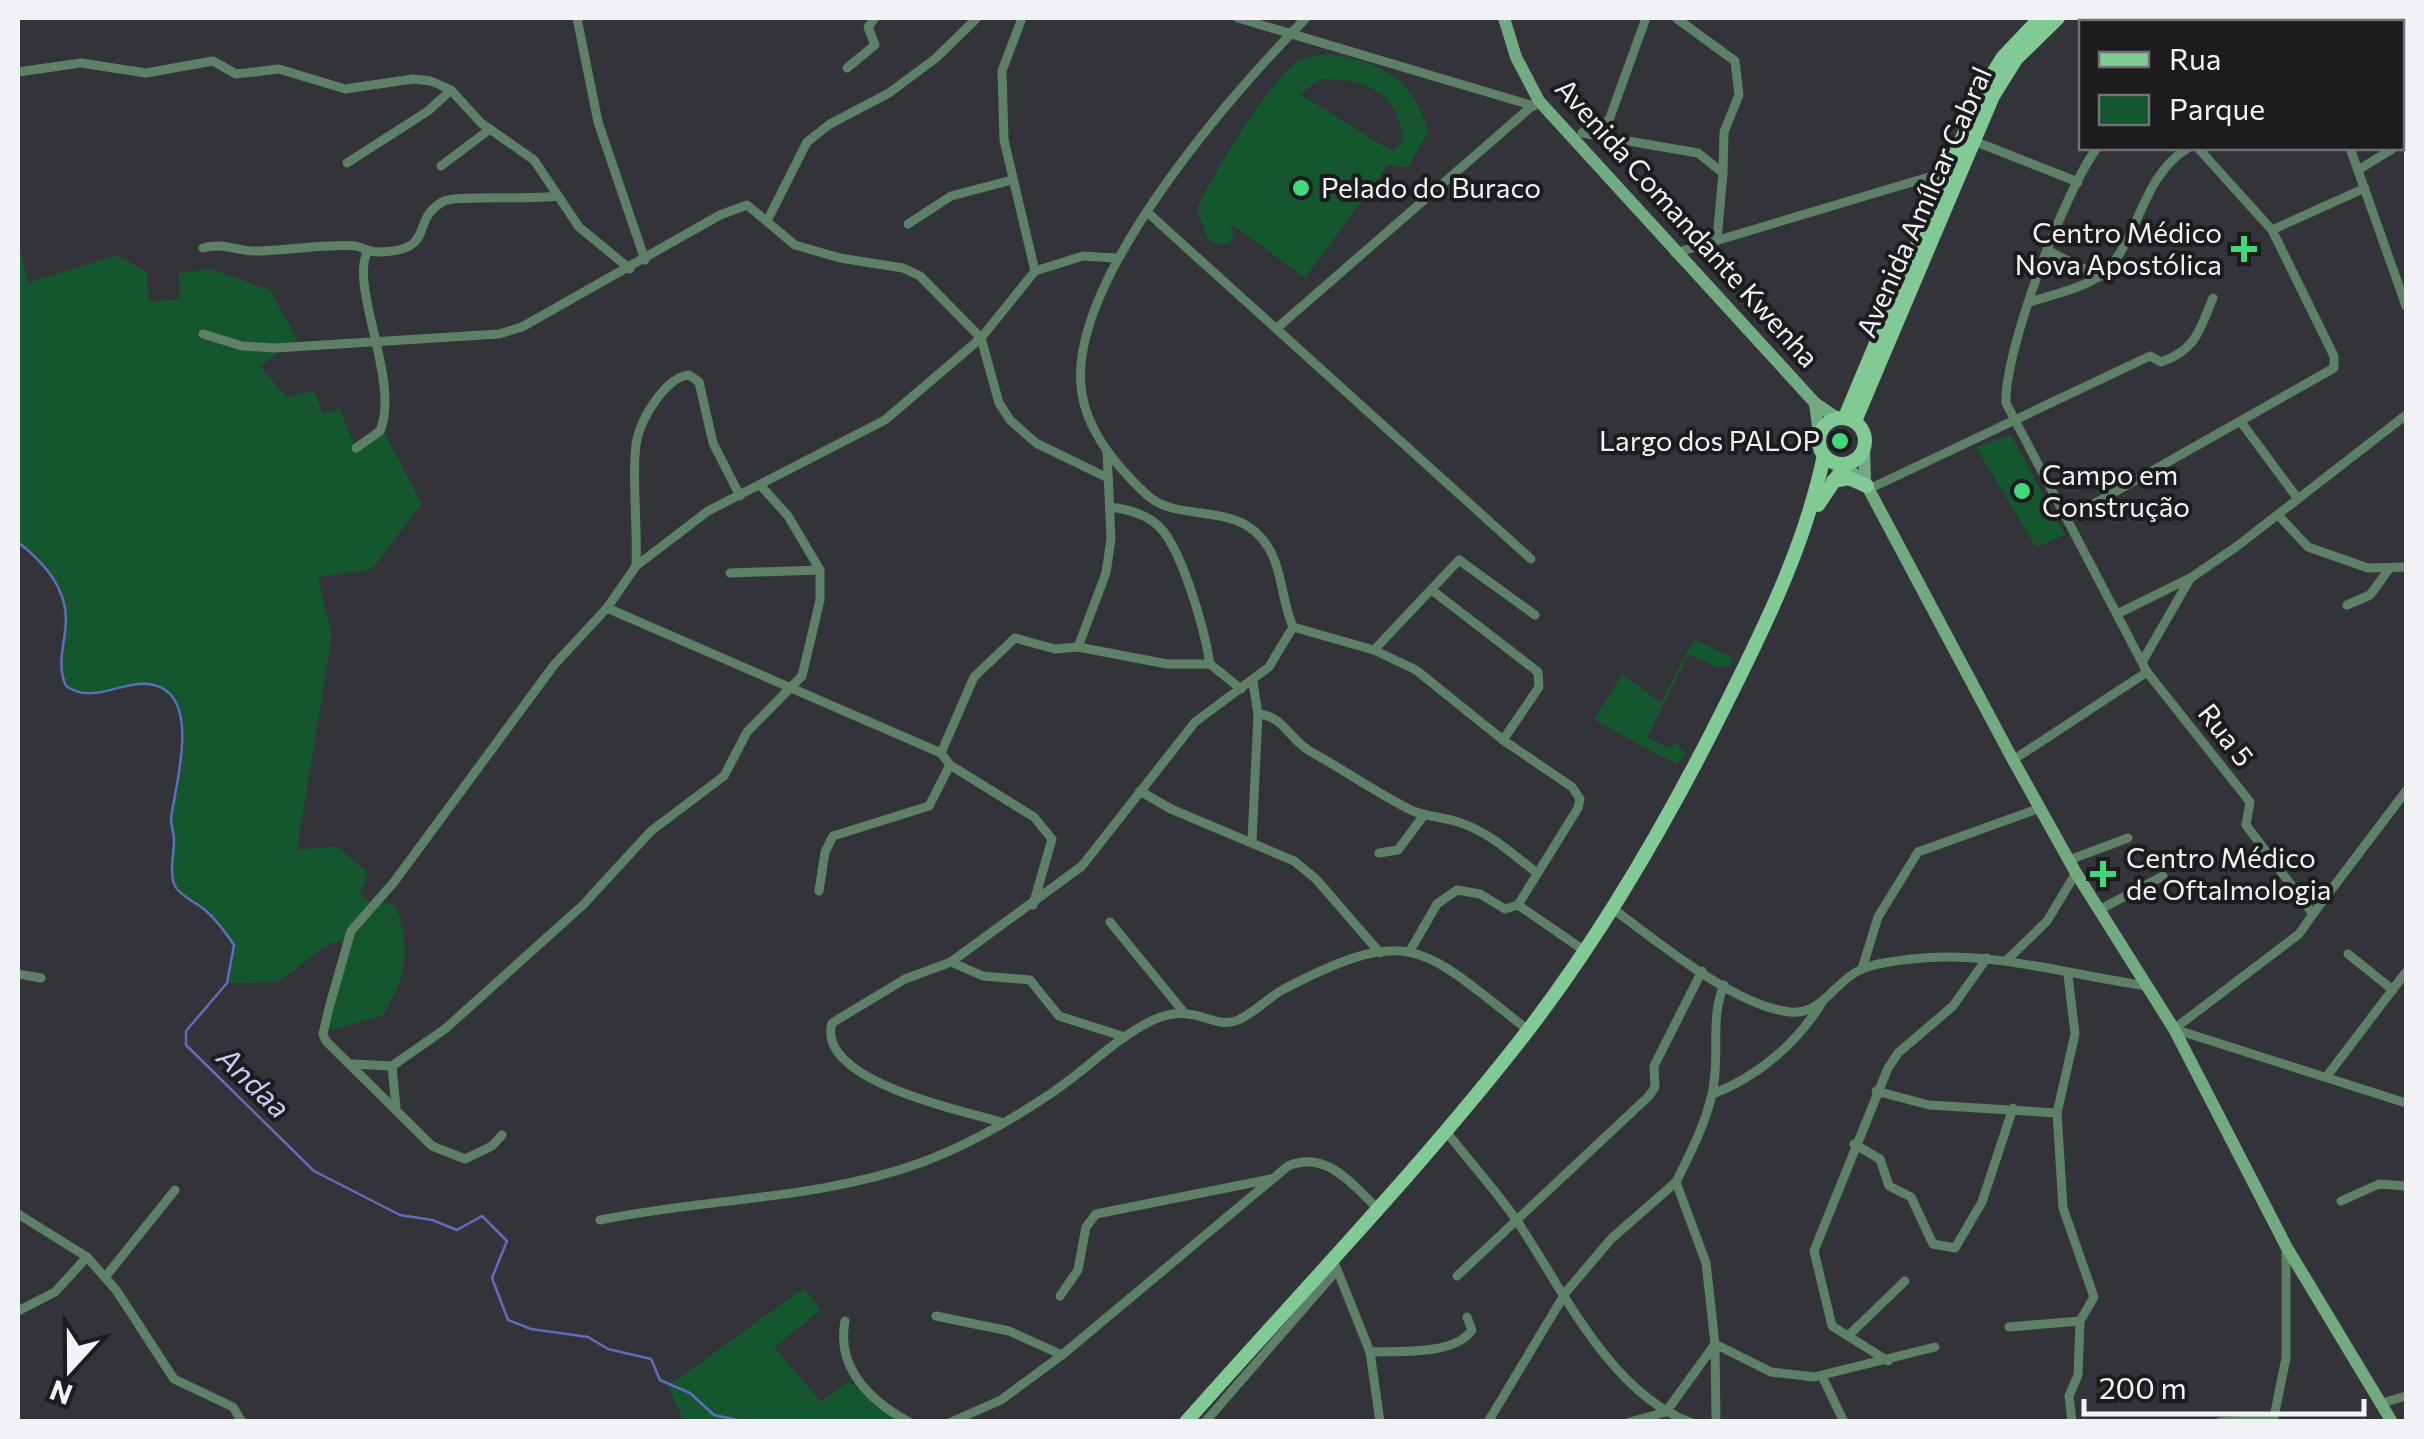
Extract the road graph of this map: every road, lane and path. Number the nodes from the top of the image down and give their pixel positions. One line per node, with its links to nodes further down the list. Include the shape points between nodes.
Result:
1 (577, 18): 45 (street, via 593,104)
2 (875, 18): 13 (street, via 868,27 875,44)
3 (976, 18): 36 (street, via 889,93 807,142)
4 (1022, 18): 31 (street, via 1002,71)
5 (1238, 18): 12 (street)
6 (1306, 18): 12 (street)
7 (1504, 18): 17 (main road, Avenida Comandante Kwenha, via 1516,56)
8 (1646, 18): 19 (street, via 1608,120)
9 (1676, 18): 30 (street, via 1735,61 1740,95 1724,132)
10 (2040, 18): 29 (main road, Avenida Amílcar Cabral, via 1992,73)
11 (2058, 18): 20 (main road, Avenida Amílcar Cabral, via 2016,59)
12 (1291, 33): 16 (street); 35 (street)
13 (847, 68)
14 (18, 72): 15 (street, via 81,63 146,73 213,62 236,74 279,69 345,89 413,79)
15 (452, 90): 18 (street); 26 (street)
16 (1532, 106): 17 (street); 52 (street)
17 (1547, 110): 19 (main road, Avenida Comandante Kwenha)
18 (490, 129): 27 (street); 34 (street, via 534,160)
19 (1576, 135): 30 (street, via 1698,153); 43 (main road, Avenida Comandante Kwenha)
20 (1974, 141): 32 (street); 58 (main road, Avenida Amílcar Cabral)
21 (2097, 150): 32 (street, Rua 5)
22 (2184, 150): 48 (street, via 2151,188)
23 (2200, 150): 38 (street)
24 (2351, 150): 28 (street)
25 (2391, 150): 28 (street)
26 (347, 163)
27 (441, 166)
28 (2358, 170): 33 (street)
29 (1949, 171): 39 (street); 58 (main road, Avenida Amílcar Cabral)
30 (1723, 173): 39 (street)
31 (1012, 180): 37 (street, via 951,196); 47 (street)
32 (2078, 182): 42 (street, Rua 5)
33 (2365, 188): 38 (street); 51 (street)
34 (558, 196): 41 (street, via 450,198 432,208 414,245); 46 (street, via 579,227)
35 (1147, 212): 44 (street); 52 (street)
36 (768, 219): 45 (street, via 754,208 737,208); 54 (street, via 796,245 920,276)
37 (908, 224)
38 (2272, 230): 60 (street, via 2334,368)
39 (1717, 240): 43 (street)
40 (203, 248): 41 (street)
41 (368, 251): 55 (street, via 365,276)
42 (2050, 251): 48 (street); 50 (street, Rua 5)
43 (1676, 253): 56 (main road, Avenida Comandante Kwenha)
44 (1115, 258): 47 (street, via 1083,256); 64 (street, via 1093,314 1083,370 1082,395)
45 (645, 260): 46 (street)
46 (630, 270): 55 (street, via 500,334)
47 (1035, 271): 54 (street)
48 (2099, 277): 50 (street)
49 (2213, 298): 59 (street, via 2196,343 2184,354 2162,362 2150,356)
50 (2030, 302): 59 (street, Rua 5, via 2005,390)
51 (2406, 306)
52 (1277, 328): 79 (street)
53 (203, 334): 55 (street, via 242,346)
54 (982, 338): 67 (street, via 1010,420 1036,444); 69 (street, via 885,420)
55 (377, 344): 63 (street, via 385,420)
56 (1814, 403): 58 (main road, Avenida Comandante Kwenha); 61 (main road)
57 (2406, 415): 72 (street)
58 (1846, 418): 61 (main road); 62 (main road, via 1864,433)
59 (2013, 419): 70 (street); 76 (street, Rua 5)
60 (2241, 422): 72 (street); 76 (street)
61 (1820, 434): 65 (main road)
62 (1864, 446): 66 (main road); 70 (main road)
63 (356, 448)
64 (1106, 451): 67 (street); 73 (street)
65 (1824, 455): 66 (main road); 77 (main road)
66 (1844, 465): 68 (main road); 70 (main road)
67 (1108, 478): 74 (street)
68 (1832, 481): 70 (main road, via 1848,478); 77 (main road)
69 (761, 486): 71 (street); 82 (street)
70 (1867, 486): 102 (main road)
71 (740, 496): 80 (street); 80 (street, via 713,442 699,382 678,376 637,438)
72 (2298, 499): 75 (street)
73 (1162, 504): 78 (street); 91 (street, via 1236,520 1257,532 1271,551)
74 (1110, 507): 78 (street); 92 (street, via 1106,573)
75 (2278, 515): 83 (street, via 2308,547); 85 (street)
76 (2066, 519): 90 (street, Rua 5)
77 (1808, 522): 117 (main road, via 1707,742)
78 (1156, 523): 94 (street, via 1199,610)
79 (1531, 558)
80 (636, 566): 88 (street)
81 (2406, 567): 83 (street)
82 (820, 570): 84 (street); 97 (street, via 805,670)
83 (2389, 570): 87 (street, via 2370,595)
84 (730, 573)
85 (2192, 576): 90 (street); 95 (street)
86 (1433, 590): 89 (street, via 1459,560); 93 (street); 100 (street, via 1538,672 1540,688)
87 (2347, 605)
88 (607, 608): 97 (street); 142 (street, via 554,665 346,940 323,1034)
89 (1535, 614)
90 (2117, 614): 95 (street, Rua 5)
91 (1294, 626): 93 (street); 96 (street)
92 (1078, 647): 94 (street, via 1167,664); 101 (street, via 1011,640 974,677)
93 (1374, 650): 100 (street, via 1416,670)
94 (1210, 664): 98 (street)
95 (2145, 667): 102 (street); 119 (street, Rua 5, via 2250,802 2246,826)
96 (1252, 682): 98 (street); 99 (street)
97 (792, 688): 101 (street); 143 (street, via 747,732 717,783 651,831 583,905 445,1029)
98 (1242, 690): 104 (street, via 1195,722)
99 (1258, 714): 107 (street, via 1272,715 1308,751); 109 (street)
100 (1503, 740): 112 (street, via 1580,799)
101 (942, 753): 103 (street)
102 (2013, 760): 106 (main road)
103 (950, 765): 114 (street, via 929,806 834,836); 115 (street, via 1048,829 1050,851)
104 (1140, 791): 109 (street); 115 (street, via 1098,851)
105 (2406, 791): 119 (street)
106 (2040, 808): 111 (main road); 128 (street, via 1918,852 1878,917)
107 (1424, 815): 110 (street, via 1398,850); 112 (street, via 1489,836)
108 (2128, 838): 111 (street)
109 (1252, 840): 123 (street, via 1316,879)
110 (1379, 853)
111 (2073, 867): 118 (main road); 126 (street, via 2047,921)
112 (1536, 872): 116 (street)
113 (2163, 876): 118 (street)
114 (819, 891)
115 (1033, 905): 127 (street)
116 (1518, 906): 121 (street, via 1506,909 1480,894 1449,893); 122 (street)
117 (1612, 909): 122 (main road); 129 (street)
118 (2099, 910): 135 (main road)
119 (2313, 914): 139 (street, via 2298,934)
120 (1110, 922): 138 (street)
121 (1411, 950): 123 (street); 140 (street, via 1437,958)
122 (1584, 951): 140 (main road)
123 (1380, 952): 138 (street, via 1343,960 1238,1020)
124 (2348, 954): 136 (street)
125 (1987, 958): 126 (street); 128 (street); 145 (street, via 1953,1006 1898,1053)
126 (2008, 959): 132 (street)
127 (952, 962): 141 (street, via 983,976 1030,980 1059,1016); 151 (street, via 855,1005 832,1022 831,1039 870,1080)
128 (1862, 968): 137 (street)
129 (1702, 970): 134 (street); 162 (street, via 1654,1066 1650,1096)
130 (2406, 972): 136 (street)
131 (18, 974): 133 (street)
132 (2068, 974): 135 (street); 150 (street, via 2074,1034)
133 (41, 978)
134 (1724, 985): 137 (street, via 1792,1013); 146 (street, via 1713,1016)
135 (2146, 986): 139 (main road)
136 (2393, 990): 144 (street)
137 (1824, 1000): 146 (street, via 1783,1050)
138 (1182, 1010): 141 (street)
139 (2174, 1029): 144 (street); 164 (main road)
140 (1528, 1030): 152 (main road)
141 (1125, 1037): 151 (street)
142 (352, 1064): 143 (street); 148 (street)
143 (392, 1066): 148 (street)
144 (2327, 1076): 147 (street)
145 (1876, 1091): 149 (street, via 1929,1105); 154 (street)
146 (1712, 1094): 156 (street)
147 (2406, 1103)
148 (396, 1108): 153 (street, via 432,1146 456,1158 474,1157)
149 (2014, 1108): 150 (street); 154 (street, via 1975,1220 1951,1249 1933,1244 1910,1197 1889,1186 1880,1160)
150 (2057, 1113): 176 (street, via 2066,1226 2094,1297)
151 (1001, 1122): 163 (street, via 948,1151 833,1188 686,1203)
152 (1444, 1130): 160 (main road); 162 (street)
153 (502, 1135)
154 (1854, 1144): 178 (street, via 1814,1260 1829,1321)
155 (1271, 1179): 160 (street, via 1303,1159 1321,1162); 171 (street, via 1096,1214 1086,1227 1078,1270); 182 (street)
156 (1676, 1182): 170 (street, via 1611,1239); 179 (street, via 1706,1263)
157 (2406, 1186): 159 (street, via 2379,1184)
158 (175, 1190): 167 (street)
159 (2341, 1201)
160 (1376, 1208): 166 (main road)
161 (18, 1214): 165 (street)
162 (1515, 1218): 168 (street); 170 (street)
163 (600, 1220)
164 (2286, 1246): 187 (main road); 189 (street, via 2286,1358)
165 (87, 1257): 167 (street); 172 (street, via 55,1292)
166 (1334, 1263): 181 (street); 184 (main road)
167 (106, 1276): 191 (street, via 174,1378 233,1407)
168 (1457, 1276)
169 (1905, 1281): 178 (street)
170 (1566, 1292): 188 (street, via 1607,1360); 190 (street)
171 (1060, 1296)
172 (18, 1310)
173 (936, 1316): 182 (street, via 1009,1331)
174 (1466, 1316): 181 (street, via 1472,1330 1448,1349)
175 (845, 1321): 192 (street, via 840,1343 846,1362 882,1407)
176 (2080, 1321): 177 (street); 201 (street)
177 (2010, 1326)
178 (1850, 1334): 183 (street)
179 (1715, 1344): 185 (street, via 1771,1372); 188 (street); 199 (street)
180 (1934, 1347): 183 (street)
181 (1370, 1352): 196 (street)
182 (1062, 1355): 193 (street, via 1001,1400)
183 (1888, 1361): 185 (street)
184 (1243, 1368): 194 (main road); 195 (street)
185 (1822, 1376): 200 (street)
186 (2406, 1396): 187 (street)
187 (2382, 1404): 203 (main road)
188 (1666, 1412): 197 (street); 198 (street)
189 (2274, 1420): 202 (street)
190 (1489, 1421)
191 (242, 1422)
192 (909, 1422)
193 (951, 1422)
194 (1186, 1422)
195 (1205, 1422)
196 (1380, 1422)
197 (1630, 1422)
198 (1690, 1422)
199 (1716, 1422)
200 (1844, 1422)
201 (2072, 1422)
202 (2220, 1422)
203 (2392, 1422)

